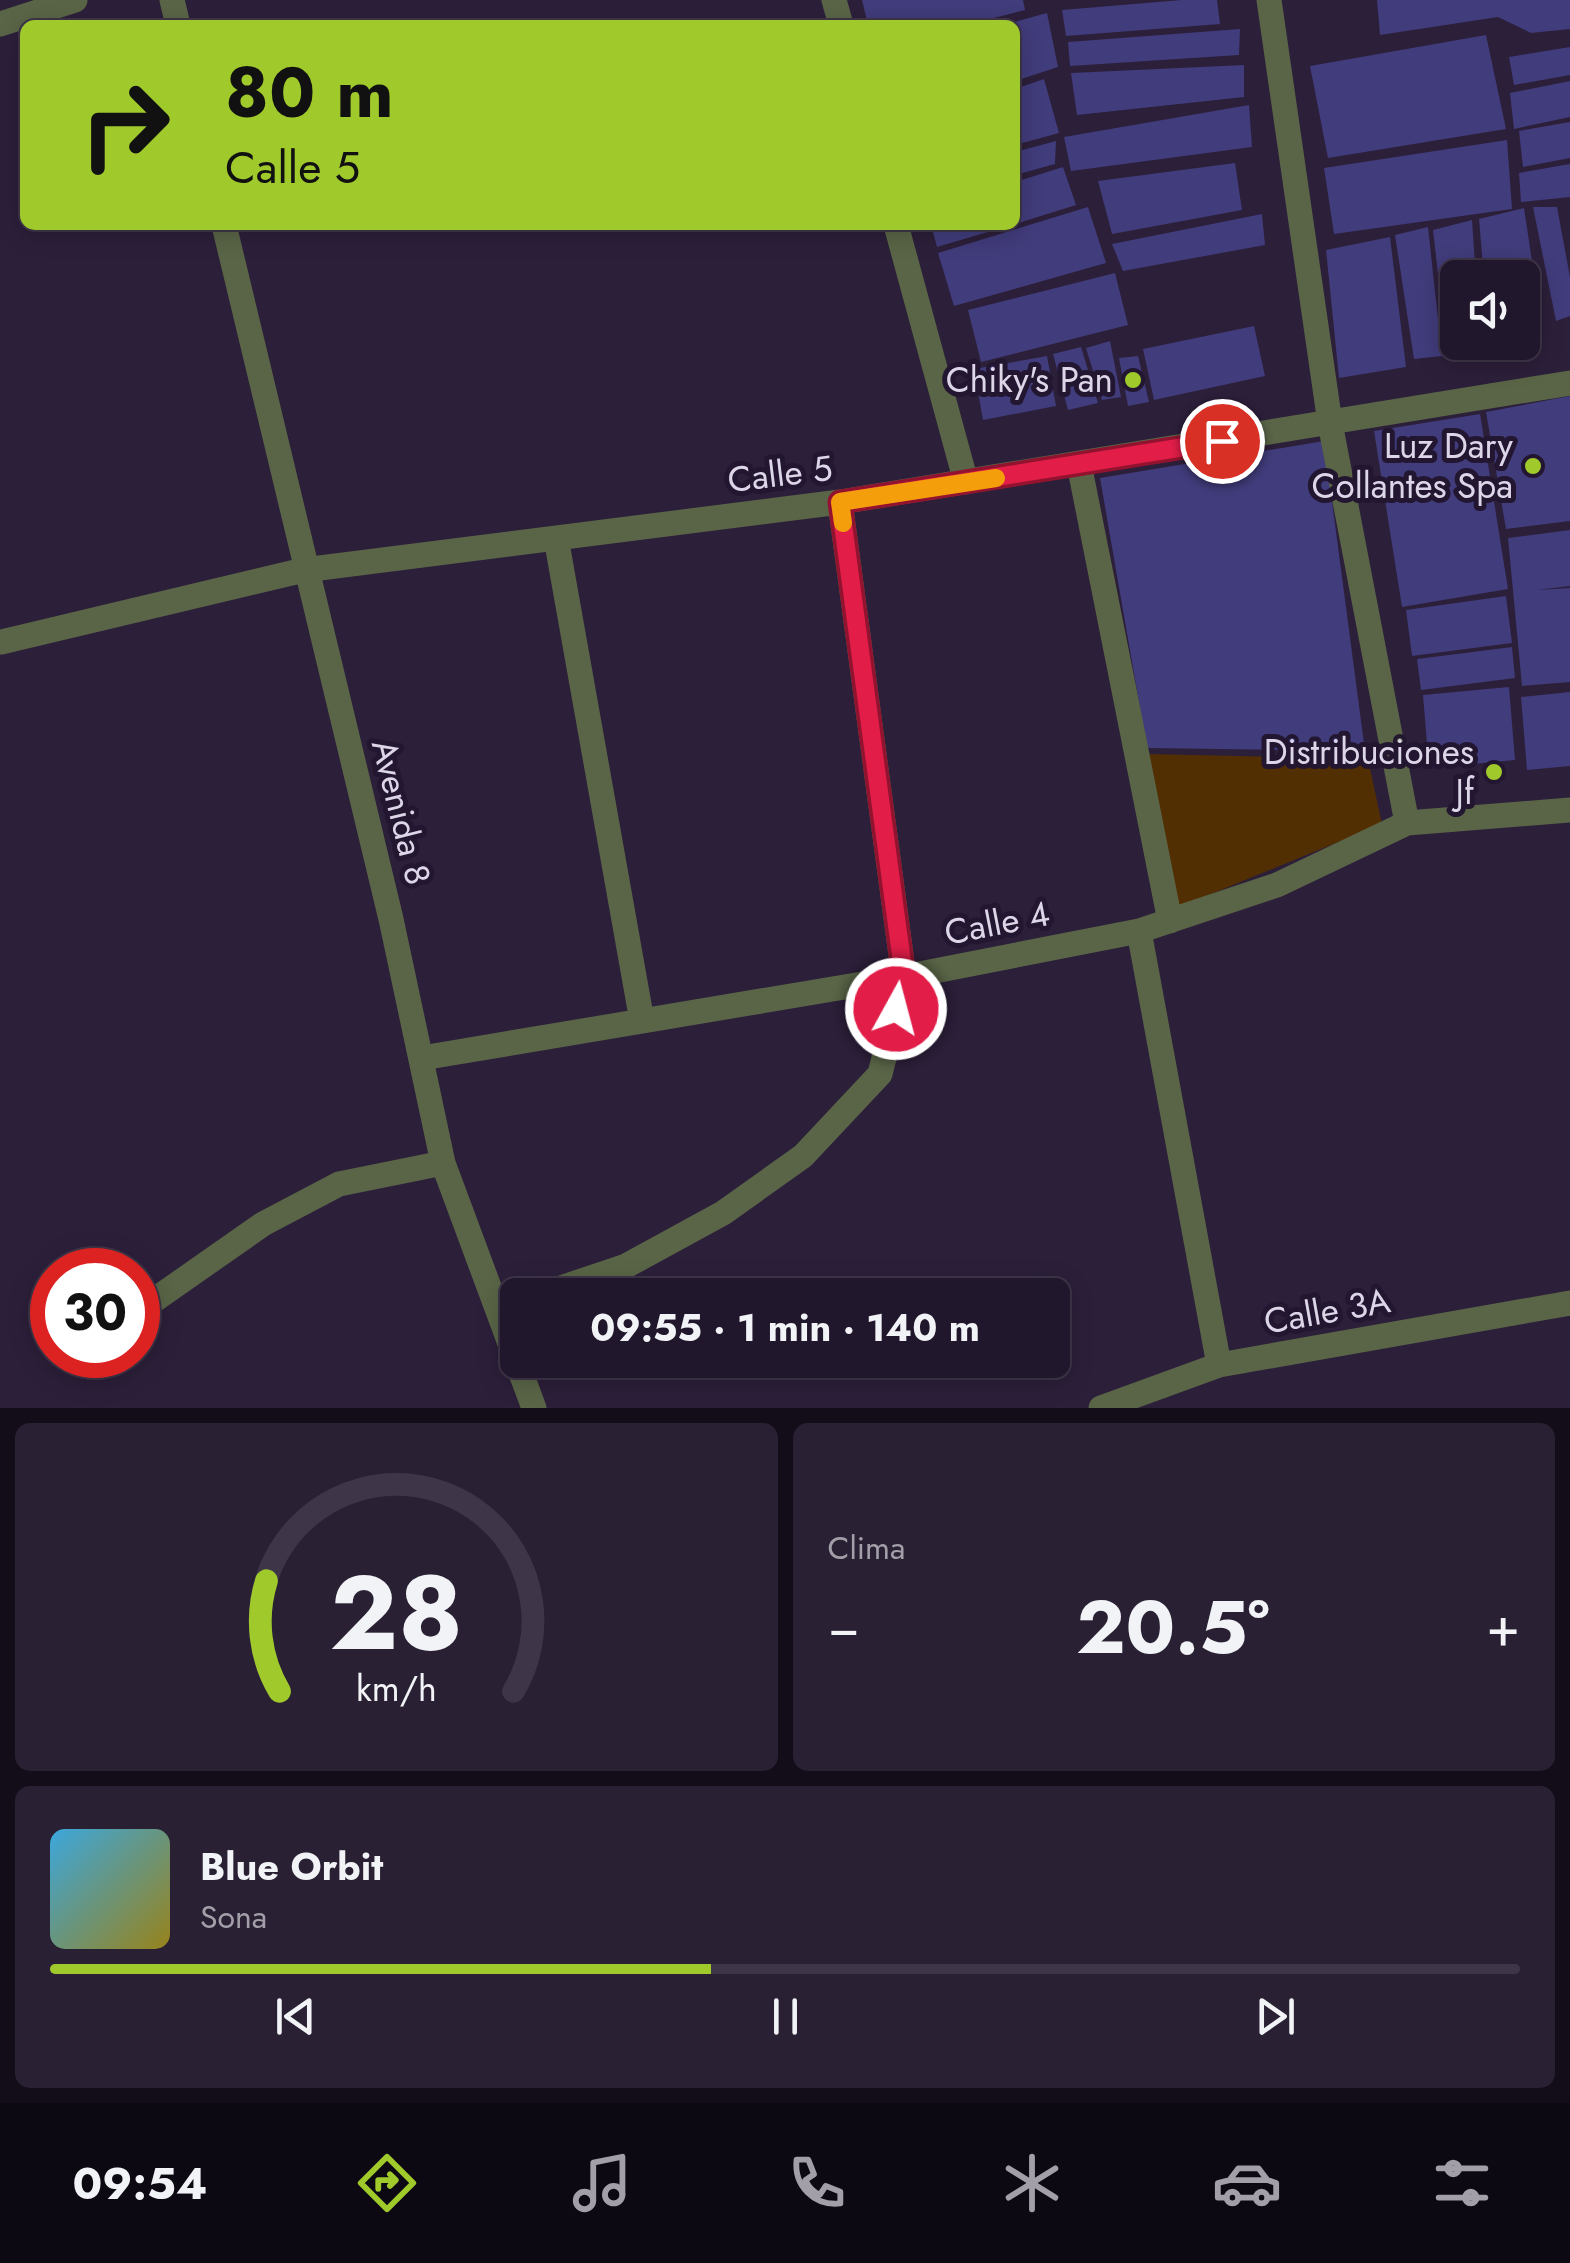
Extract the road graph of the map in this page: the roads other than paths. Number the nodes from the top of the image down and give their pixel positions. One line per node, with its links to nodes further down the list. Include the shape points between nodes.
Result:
1 (75, 0): 3 (street)
2 (1269, 0): 7 (street)
3 (0, 24)
4 (225, 230): 12 (street, Avenida 8)
5 (897, 230): 9 (street)
6 (1570, 383): 7 (street, Calle 5)
7 (1330, 423): 8 (street, Calle 5); 15 (street)
8 (1079, 464): 9 (street, Calle 5); 16 (street)
9 (966, 482): 10 (street, Calle 5)
10 (840, 502): 11 (street, Calle 5); 18 (street)
11 (556, 538): 12 (street, Calle 5); 19 (street)
12 (304, 570): 13 (street, Calle 5); 20 (street, Avenida 8)
13 (1, 642)
14 (1570, 810): 15 (street, Calle 4)
15 (1407, 823): 16 (street, Calle 4, via 1278,885)
16 (1170, 921): 17 (street, Calle 4)
17 (1139, 931): 18 (street, Calle 4); 26 (street)
18 (904, 977): 19 (street, Calle 4); 22 (street, via 880,1074 803,1156 723,1213)
19 (642, 1021): 20 (street, Calle 4)
20 (422, 1058): 21 (street, Avenida 8)
21 (443, 1163): 23 (street, Avenida 8); 24 (street, via 340,1184 263,1224)
22 (590, 1278)
23 (500, 1292)
24 (160, 1296)
25 (1570, 1303): 26 (street, Calle 3A)
26 (1219, 1366): 29 (street, Calle 3A)
27 (526, 1378): 28 (street, Avenida 8)
28 (534, 1408)
29 (1101, 1408)

